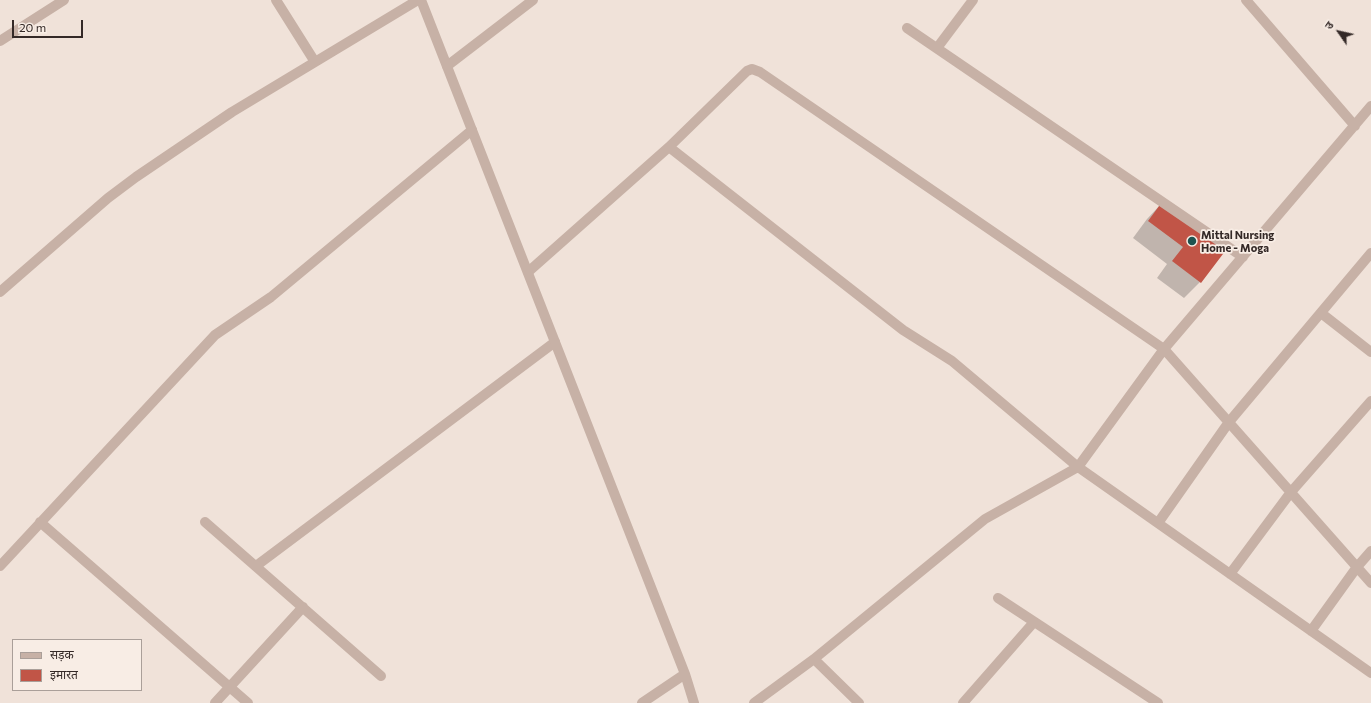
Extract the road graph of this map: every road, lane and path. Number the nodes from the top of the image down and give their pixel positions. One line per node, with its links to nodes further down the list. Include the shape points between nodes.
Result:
1 (64, 0): 9 (street)
2 (276, 0): 11 (street)
3 (418, 0): 11 (street)
4 (421, 0): 12 (street)
5 (533, 0): 12 (street)
6 (973, 0): 10 (street)
7 (1246, 0): 14 (street)
8 (907, 28): 10 (street)
9 (0, 41)
10 (936, 48): 18 (street)
11 (315, 62): 20 (street, via 232,112 136,177 108,198)
12 (447, 66): 15 (street)
13 (1371, 106): 14 (street)
14 (1355, 126): 18 (street)
15 (472, 130): 19 (street); 29 (street, via 271,297 215,335)
16 (669, 147): 19 (street); 23 (street, via 747,71 752,69 760,72); 27 (street, via 903,330 952,361)
17 (1371, 253): 21 (street)
18 (1243, 257): 23 (street)
19 (528, 272): 22 (street)
20 (0, 292)
21 (1321, 313): 24 (street); 26 (street)
22 (555, 342): 34 (street); 44 (street)
23 (1164, 349): 26 (street); 27 (street)
24 (1371, 352)
25 (1371, 400): 28 (street)
26 (1229, 422): 28 (street); 31 (street)
27 (1078, 467): 31 (street); 42 (street, via 985,519)
28 (1291, 492): 35 (street); 36 (street)
29 (40, 522): 33 (street); 46 (street)
30 (205, 522): 34 (street)
31 (1158, 523): 36 (street)
32 (1371, 551): 35 (street)
33 (0, 566)
34 (256, 566): 39 (street)
35 (1357, 567): 37 (street); 41 (street)
36 (1230, 574): 41 (street)
37 (1371, 583)
38 (998, 598): 40 (street)
39 (303, 607): 45 (street); 46 (street)
40 (1034, 622): 47 (street); 54 (street)
41 (1311, 631): 43 (street)
42 (814, 659): 52 (street); 53 (street)
43 (1371, 673)
44 (685, 674): 50 (street); 51 (street)
45 (381, 676)
46 (230, 687): 48 (street); 49 (street)
47 (1143, 699): 55 (street)
48 (215, 703)
49 (248, 703)
50 (642, 703)
51 (694, 703)
52 (754, 703)
53 (859, 703)
54 (963, 703)
55 (1158, 703)

